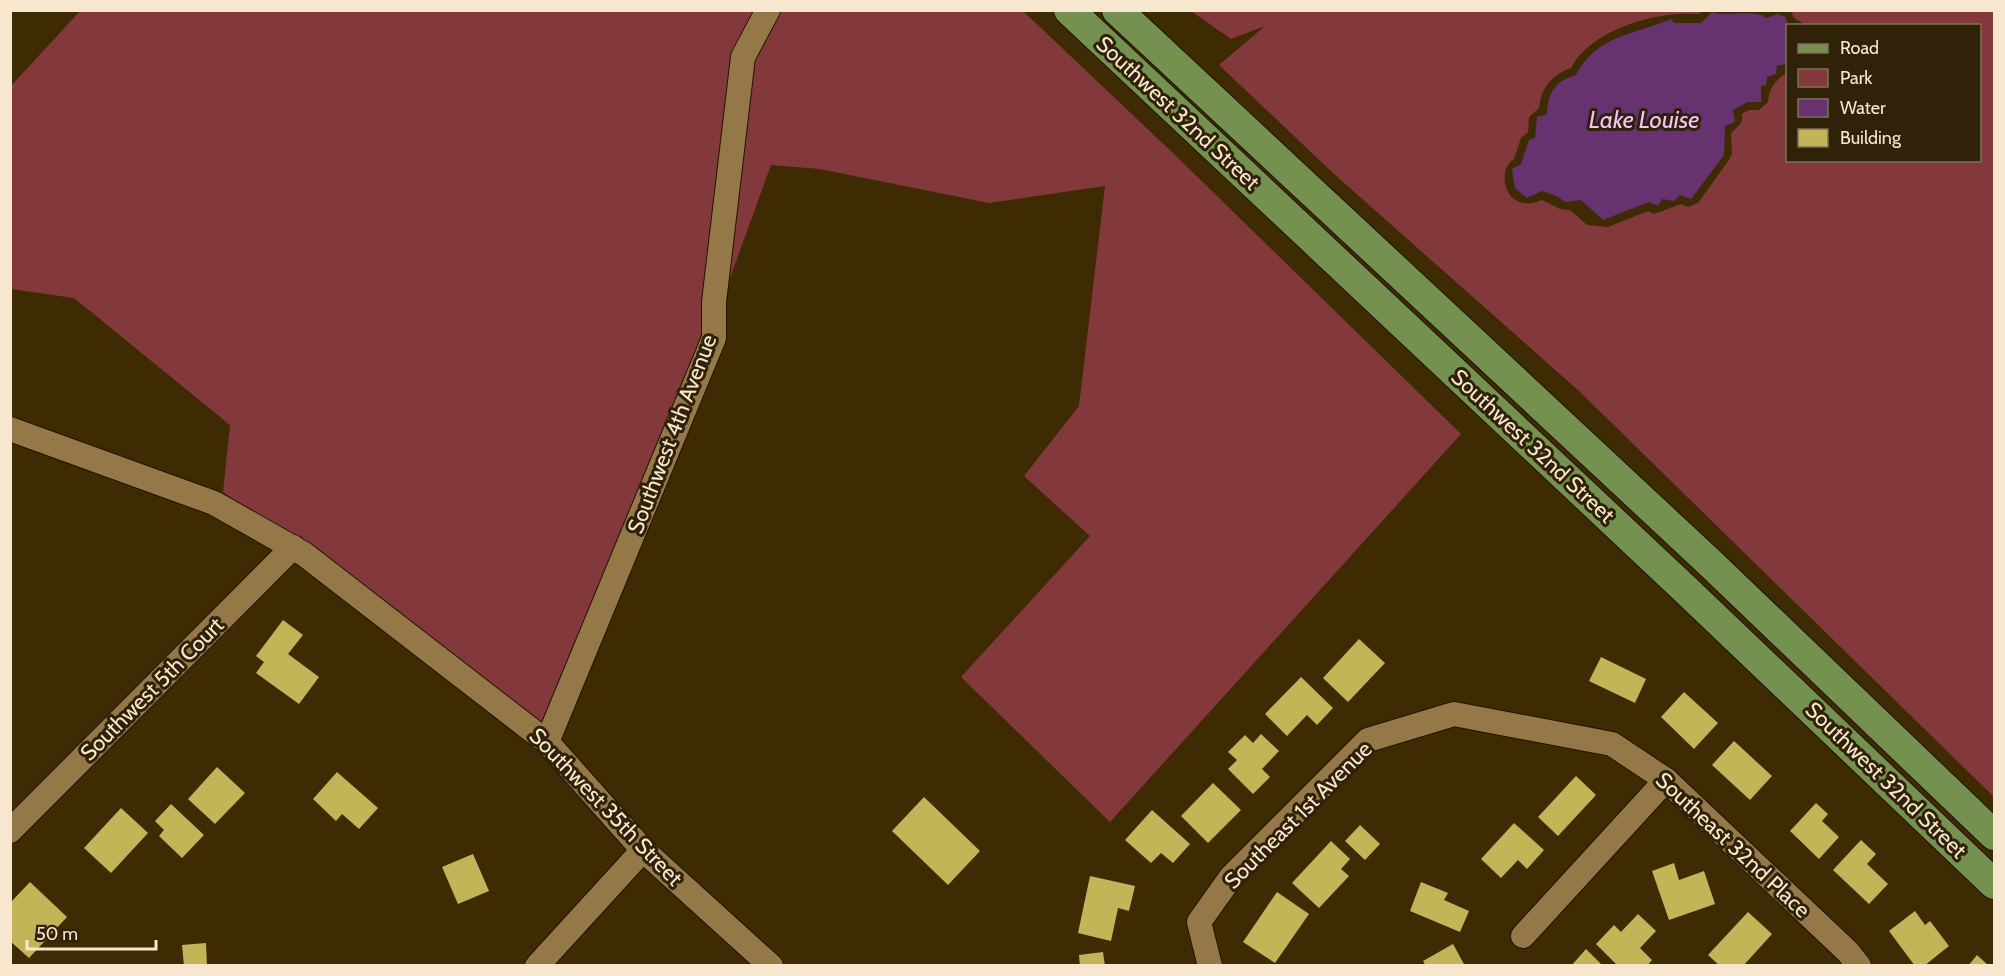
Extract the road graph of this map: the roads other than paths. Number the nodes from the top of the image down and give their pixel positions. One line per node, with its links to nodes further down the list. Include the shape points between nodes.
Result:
1 (768, 10): 7 (street, Southwest 4th Avenue, via 743,57 714,302 714,338)
2 (1069, 10): 12 (main road, Southwest 32nd Street)
3 (1117, 10): 10 (main road, Southwest 32nd Street, via 1709,562)
4 (10, 429): 5 (street, Southwest 35th Street, via 214,503)
5 (293, 547): 7 (street, Southwest 35th Street); 9 (street, Southwest 5th Court)
6 (1454, 714): 8 (street, Southeast 32nd Place, via 1612,744); 16 (street, Southeast 1st Avenue, via 1368,740 1231,877 1199,922)
7 (547, 742): 11 (street, Southwest 35th Street)
8 (1666, 780): 13 (street); 17 (street, Southeast 32nd Place)
9 (10, 831)
10 (1995, 835)
11 (643, 850): 14 (street); 15 (street, Southwest 35th Street)
12 (1995, 884)
13 (1523, 936)
14 (537, 966)
15 (771, 966)
16 (1210, 966)
17 (1859, 966)

